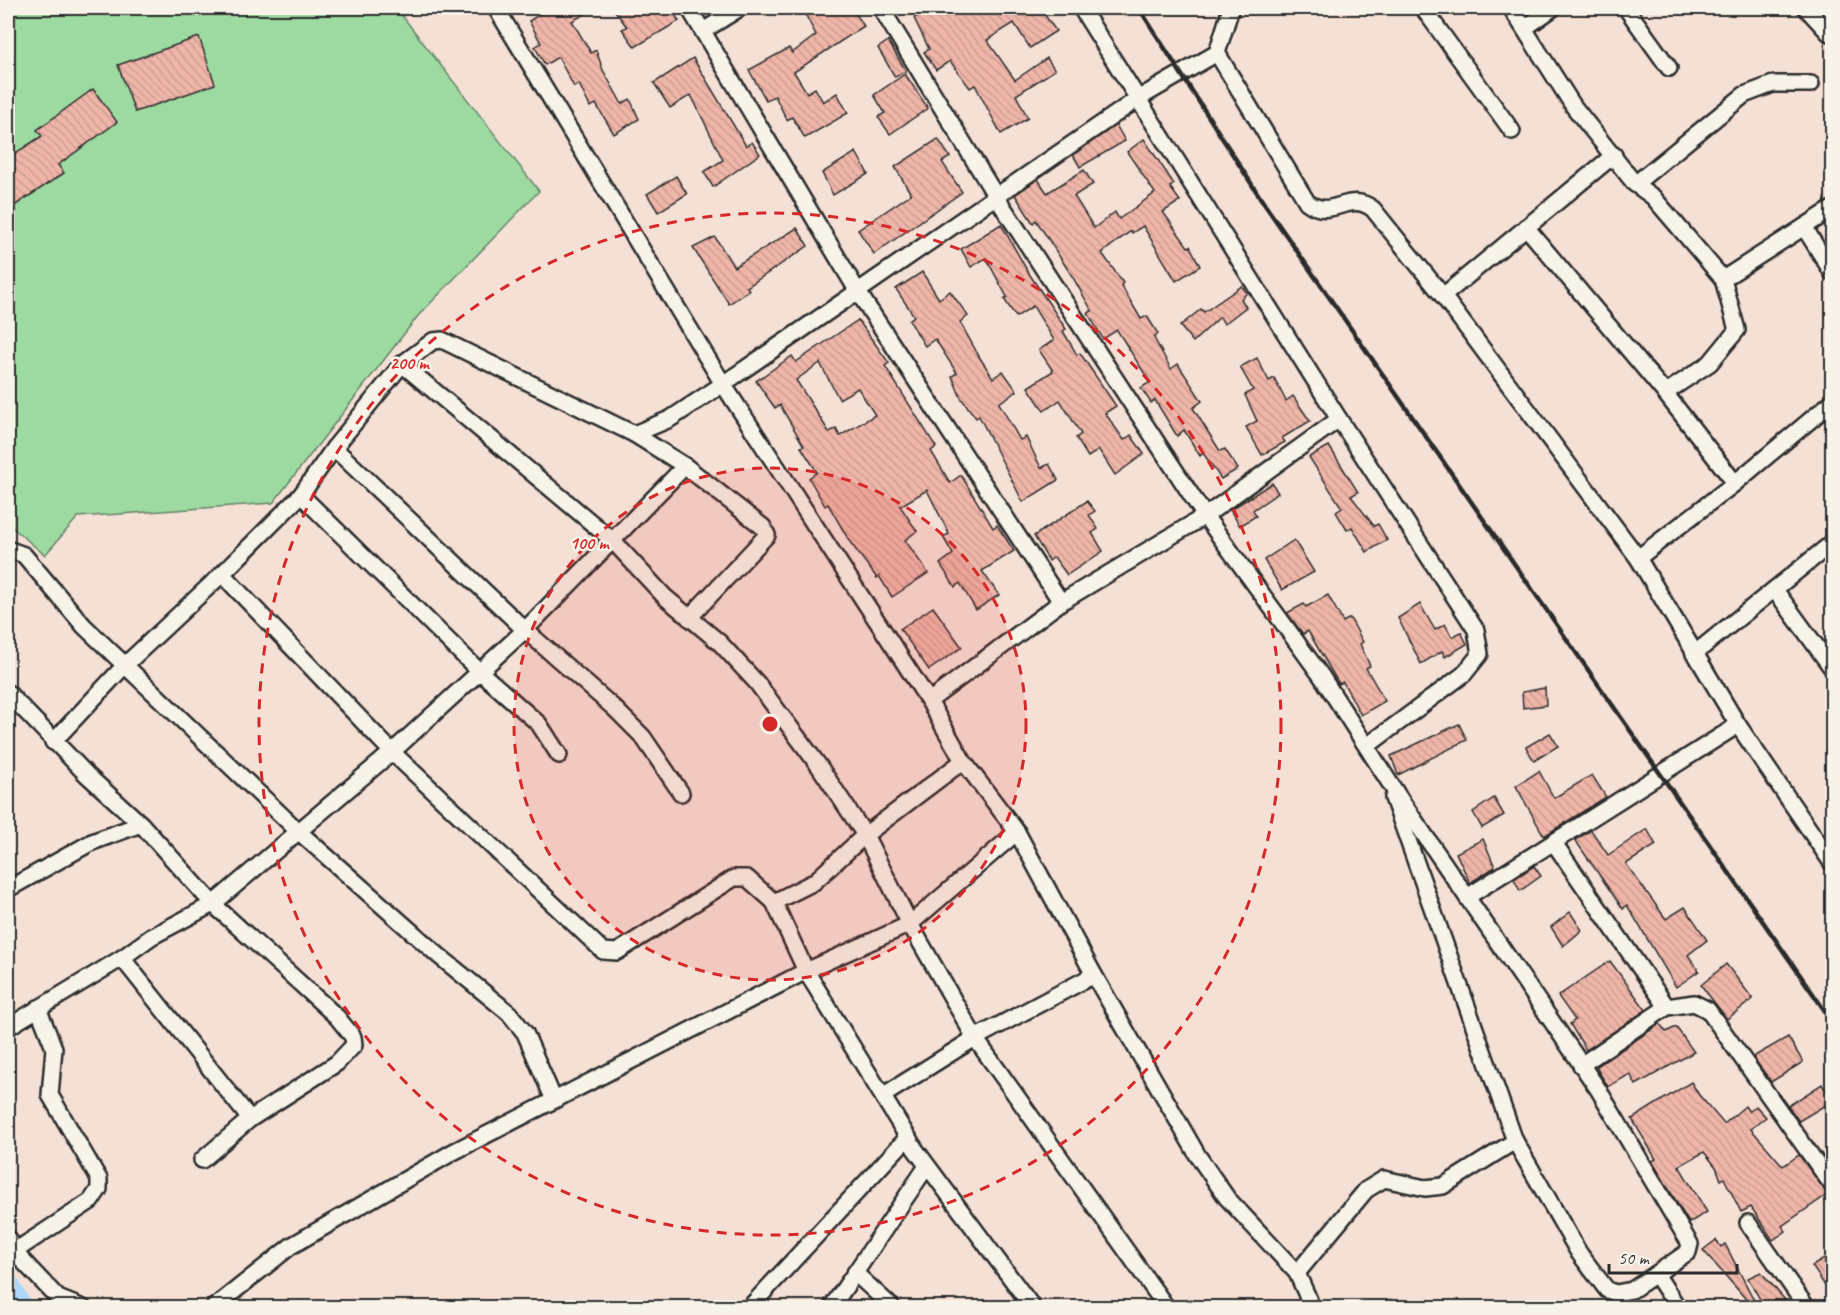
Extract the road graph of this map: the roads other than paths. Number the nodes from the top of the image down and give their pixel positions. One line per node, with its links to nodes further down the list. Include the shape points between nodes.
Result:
1 (689, 8): 13 (street)
2 (740, 8): 13 (street)
3 (881, 8): 22 (street)
4 (1081, 8): 18 (street)
5 (1230, 8): 15 (street)
6 (1423, 8): 19 (street)
7 (1511, 8): 12 (street)
8 (1553, 8): 12 (street)
9 (1626, 8): 16 (street)
10 (1806, 8): 14 (street)
11 (501, 9): 31 (street)
12 (1525, 28): 20 (street, via 1574,107)
13 (703, 31): 28 (street)
14 (1829, 33)
15 (1217, 53): 18 (street); 29 (street, via 1306,202 1324,211 1353,201 1364,202)
16 (1669, 68)
17 (1811, 84): 21 (street, via 1773,84 1744,95)
18 (1139, 98): 22 (street); 34 (street)
19 (1512, 131)
20 (1614, 155): 21 (street); 24 (street)
21 (1635, 184): 27 (street, via 1653,197)
22 (997, 198): 28 (street); 40 (street)
23 (1833, 209): 25 (street)
24 (1526, 227): 29 (street); 32 (street)
25 (1804, 227): 26 (street); 27 (street)
26 (1833, 272)
27 (1724, 279): 32 (street, via 1737,330 1710,363)
28 (858, 292): 31 (street); 47 (street)
29 (1443, 296): 44 (street)
30 (402, 364): 35 (street, via 433,340 442,340); 36 (street); 41 (street)
31 (723, 384): 35 (street, via 669,419); 55 (street)
32 (1665, 393): 38 (street)
33 (1833, 402): 38 (street)
34 (1339, 419): 40 (street); 58 (street, via 1476,630 1480,654 1464,674)
35 (634, 435): 37 (street)
36 (334, 448): 39 (street); 49 (street)
37 (685, 466): 41 (street); 48 (street, via 763,527 767,535)
38 (1735, 483): 44 (street)
39 (301, 495): 45 (street); 53 (street)
40 (1205, 516): 47 (street); 58 (street)
41 (612, 540): 48 (street); 49 (street)
42 (1833, 543): 46 (street)
43 (8, 549): 51 (street, via 24,555 84,626)
44 (1638, 558): 50 (street)
45 (222, 574): 51 (street); 59 (street)
46 (1775, 590): 50 (street); 52 (street)
47 (1060, 602): 55 (street)
48 (689, 618): 67 (street, via 720,643 757,683)
49 (525, 630): 53 (street); 63 (street, via 643,738)
50 (1694, 654): 56 (street)
51 (125, 665): 57 (street); 65 (street)
52 (1833, 668)
53 (478, 671): 59 (street); 60 (street, via 539,723)
54 (8, 693): 57 (street)
55 (929, 701): 61 (street)
56 (1738, 725): 68 (street); 69 (street)
57 (54, 742): 64 (street)
58 (1367, 746): 62 (street)
59 (392, 752): 65 (street); 72 (street, via 603,951 617,952 734,878 747,878)
60 (559, 755)
61 (963, 761): 66 (street); 67 (street)
62 (1385, 776): 71 (street); 87 (street)
63 (681, 793)
64 (141, 824): 70 (street, via 92,842); 73 (street)
65 (298, 831): 73 (street); 84 (street, via 509,1013 525,1033)
66 (1017, 832): 74 (street); 77 (street)
67 (865, 835): 72 (street, via 814,882); 74 (street)
68 (1554, 843): 71 (street); 78 (street)
69 (1833, 863)
70 (8, 889)
71 (1467, 897): 82 (street)
72 (774, 902): 76 (street)
73 (213, 904): 75 (street, via 151,937); 85 (street, via 353,1036 354,1045 337,1063)
74 (910, 924): 76 (street); 81 (street)
75 (122, 958): 79 (street); 85 (street)
76 (806, 972): 83 (street); 84 (street)
77 (1094, 975): 81 (street); 94 (street, via 1197,1156 1227,1197)
78 (1667, 1007): 82 (street); 90 (street, via 1694,1003 1708,1010)
79 (38, 1008): 80 (street); 92 (street, via 54,1048 50,1095 99,1179 99,1189 92,1201)
80 (8, 1027)
81 (975, 1038): 83 (street); 103 (street)
82 (1581, 1065): 95 (street, via 1690,1244 1688,1252)
83 (884, 1095): 86 (street)
84 (554, 1100): 98 (street, via 453,1152 291,1246)
85 (250, 1119): 88 (street)
86 (908, 1137): 89 (street); 99 (street)
87 (1515, 1141): 94 (street, via 1443,1186 1425,1188 1384,1179 1366,1190); 95 (street, via 1579,1253 1607,1290 1632,1290)
88 (202, 1160)
89 (927, 1166): 93 (street); 102 (street)
90 (1833, 1185)
91 (1748, 1223): 106 (street)
92 (11, 1244): 96 (street)
93 (855, 1273): 100 (street); 101 (street)
94 (1297, 1273): 104 (street, via 1309,1300)
95 (1656, 1274): 105 (street)
96 (57, 1303): 97 (street)
97 (83, 1308)
98 (213, 1308)
99 (749, 1308)
100 (831, 1308)
101 (893, 1308)
102 (1033, 1308)
103 (1167, 1308)
104 (1307, 1308)
105 (1678, 1308)
106 (1807, 1308)

